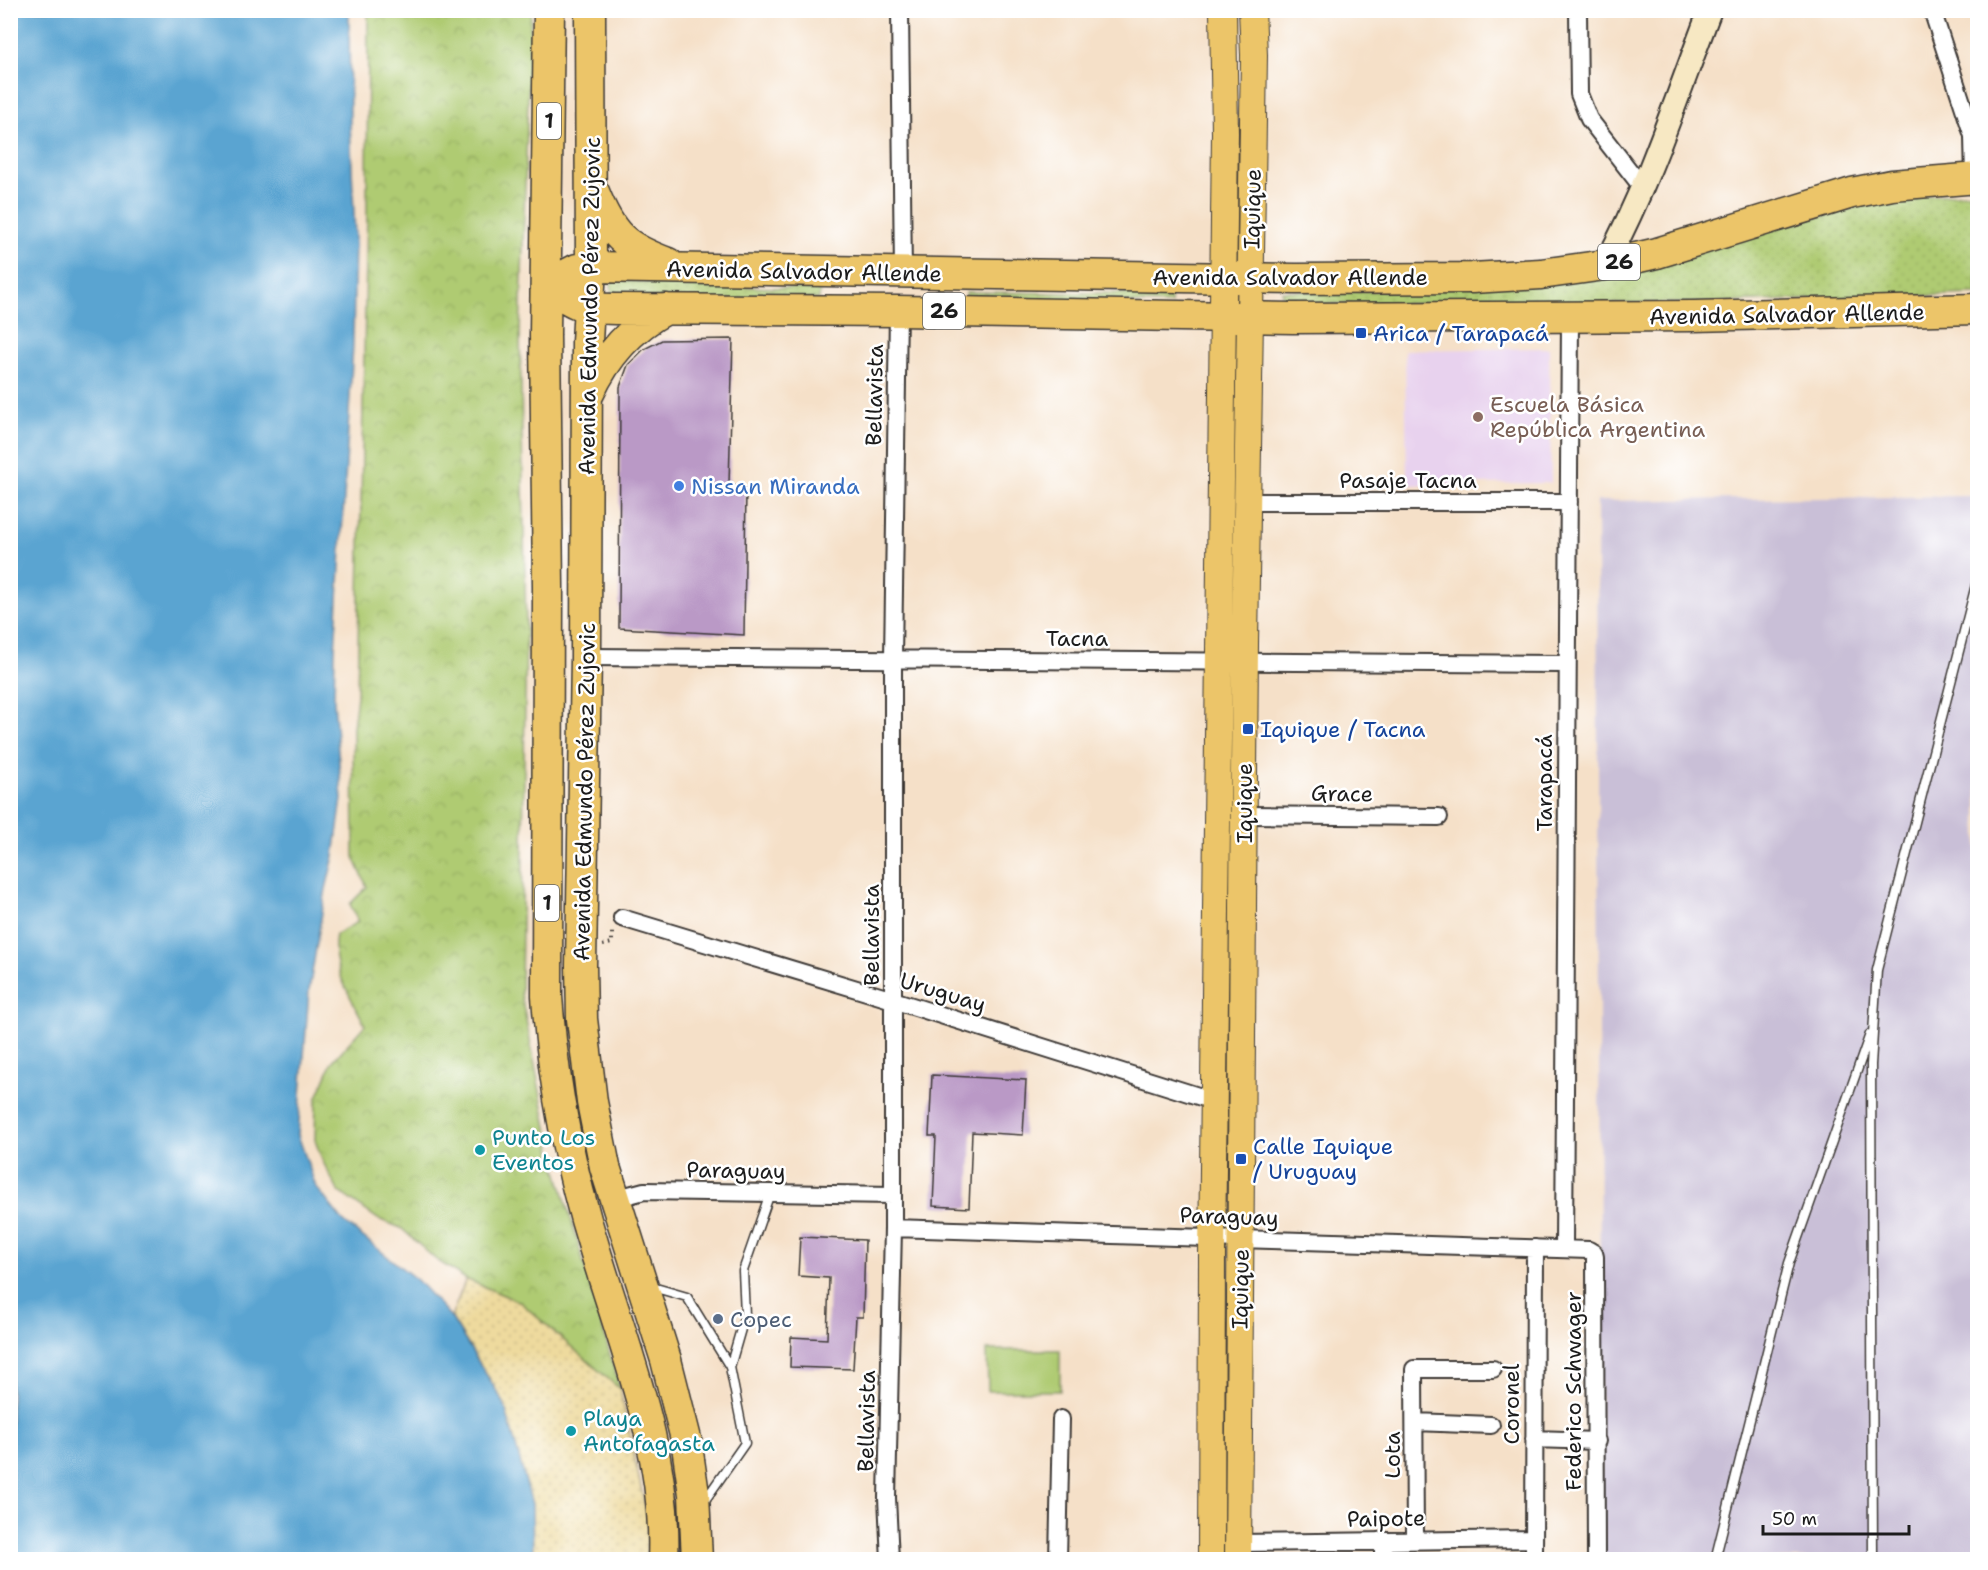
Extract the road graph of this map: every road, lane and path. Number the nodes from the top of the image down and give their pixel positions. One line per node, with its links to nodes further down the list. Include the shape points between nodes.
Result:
1 (549, 10): 17 (highway, Avenida Edmundo Pérez Zujovic / 1)
2 (590, 10): 10 (highway, Avenida Edmundo Pérez Zujovic / 1)
3 (900, 10): 15 (street)
4 (1223, 10): 16 (main road, Iquique, via 1225,133)
5 (1252, 10): 16 (main road, Iquique, via 1254,55)
6 (1578, 10): 11 (street, via 1579,94 1589,119)
7 (1710, 10): 11 (street)
8 (1932, 10): 9 (street, via 1973,136)
9 (1976, 178): 12 (highway, Avenida Salvador Allende / 26, via 1892,185 1852,193 1698,242)
10 (591, 184): 13 (highway, Avenida Edmundo Pérez Zujovic / 1); 14 (highway, via 613,231 628,245 665,262)
11 (1642, 187): 12 (street)
12 (1605, 265): 16 (highway, Avenida Salvador Allende / 26, via 1472,278)
13 (591, 267): 14 (highway, Avenida Salvador Allende / 26); 17 (highway, Avenida Salvador Allende, via 577,269); 18 (highway, Avenida Edmundo Pérez Zujovic / 1)
14 (697, 270): 15 (highway, Avenida Salvador Allende / 26)
15 (903, 273): 16 (highway, Avenida Salvador Allende / 26)
16 (1237, 278): 22 (main road, Iquique)
17 (546, 285): 18 (highway, via 576,305); 59 (highway, Avenida Edmundo Pérez Zujovic / 1, via 550,1040 559,1110 577,1188 653,1452 663,1521)
18 (588, 308): 19 (highway, Avenida Salvador Allende / 26); 24 (highway, Avenida Edmundo Pérez Zujovic / 1)
19 (666, 309): 21 (highway, Avenida Salvador Allende / 26); 24 (highway, via 624,340 600,370)
20 (1977, 309): 23 (highway, Avenida Salvador Allende / 26)
21 (898, 310): 22 (highway, Avenida Salvador Allende / 26); 29 (street, Bellavista)
22 (1236, 317): 23 (highway, Avenida Salvador Allende / 26); 25 (main road, Iquique); 30 (main road, Iquique)
23 (1570, 318): 26 (street, Tarapacá)
24 (587, 395): 28 (highway, Avenida Edmundo Pérez Zujovic / 1)
25 (1247, 502): 26 (street, Pasaje Tacna); 30 (main road, Iquique)
26 (1569, 502): 31 (street, Tarapacá)
27 (1977, 577): 36 (lane, via 1877,970)
28 (586, 657): 29 (street, Tacna); 40 (highway, Avenida Edmundo Pérez Zujovic / 1, via 582,1019 596,1129)
29 (893, 659): 30 (street, Tacna); 35 (street, Bellavista)
30 (1232, 662): 31 (street, Tacna); 32 (main road, Iquique); 37 (main road, Iquique)
31 (1567, 664): 45 (street, Tarapacá)
32 (1244, 815): 33 (street, Grace); 43 (main road, Iquique)
33 (1439, 817)
34 (622, 918): 35 (street, Uruguay)
35 (894, 1000): 37 (street, Uruguay); 39 (street, Bellavista)
36 (1874, 1022): 67 (lane, via 1789,1263); 68 (lane)
37 (1214, 1101): 42 (main road, Iquique)
38 (770, 1193): 39 (street, Paraguay); 40 (street, Paraguay, via 644,1191); 47 (lane, via 743,1271 745,1315)
39 (893, 1195): 41 (street, Bellavista)
40 (614, 1199): 46 (highway, Avenida Edmundo Pérez Zujovic / 1)
41 (893, 1228): 42 (street, Paraguay); 61 (street, Bellavista, via 887,1498)
42 (1213, 1238): 43 (street, Paraguay); 63 (main road, Iquique)
43 (1240, 1239): 44 (street, Paraguay); 58 (main road, Iquique)
44 (1535, 1248): 45 (street, Paraguay); 52 (street, Coronel)
45 (1564, 1249): 53 (street, Federico Schwager, via 1589,1250 1595,1257)
46 (640, 1283): 47 (lane, via 687,1297); 54 (highway, Avenida Edmundo Pérez Zujovic / 1, via 679,1410 693,1476)
47 (730, 1367): 54 (lane, via 745,1443)
48 (1493, 1369): 50 (street, Lota, via 1414,1369)
49 (1061, 1419): 62 (street)
50 (1415, 1422): 51 (street); 57 (street, Lota)
51 (1491, 1425)
52 (1534, 1439): 53 (street); 55 (street, Coronel)
53 (1597, 1441): 66 (street, Federico Schwager)
54 (696, 1513): 60 (highway, Avenida Edmundo Pérez Zujovic / 1)
55 (1534, 1539): 57 (street, Paipote); 65 (street, Coronel)
56 (1383, 1540): 57 (street, Paipote); 58 (street, Paipote); 64 (street)
57 (1415, 1540)
58 (1238, 1551)
59 (663, 1560)
60 (697, 1560)
61 (890, 1560)
62 (1058, 1560)
63 (1211, 1560)
64 (1383, 1560)
65 (1534, 1560)
66 (1596, 1560)
67 (1715, 1560)
68 (1873, 1560)

